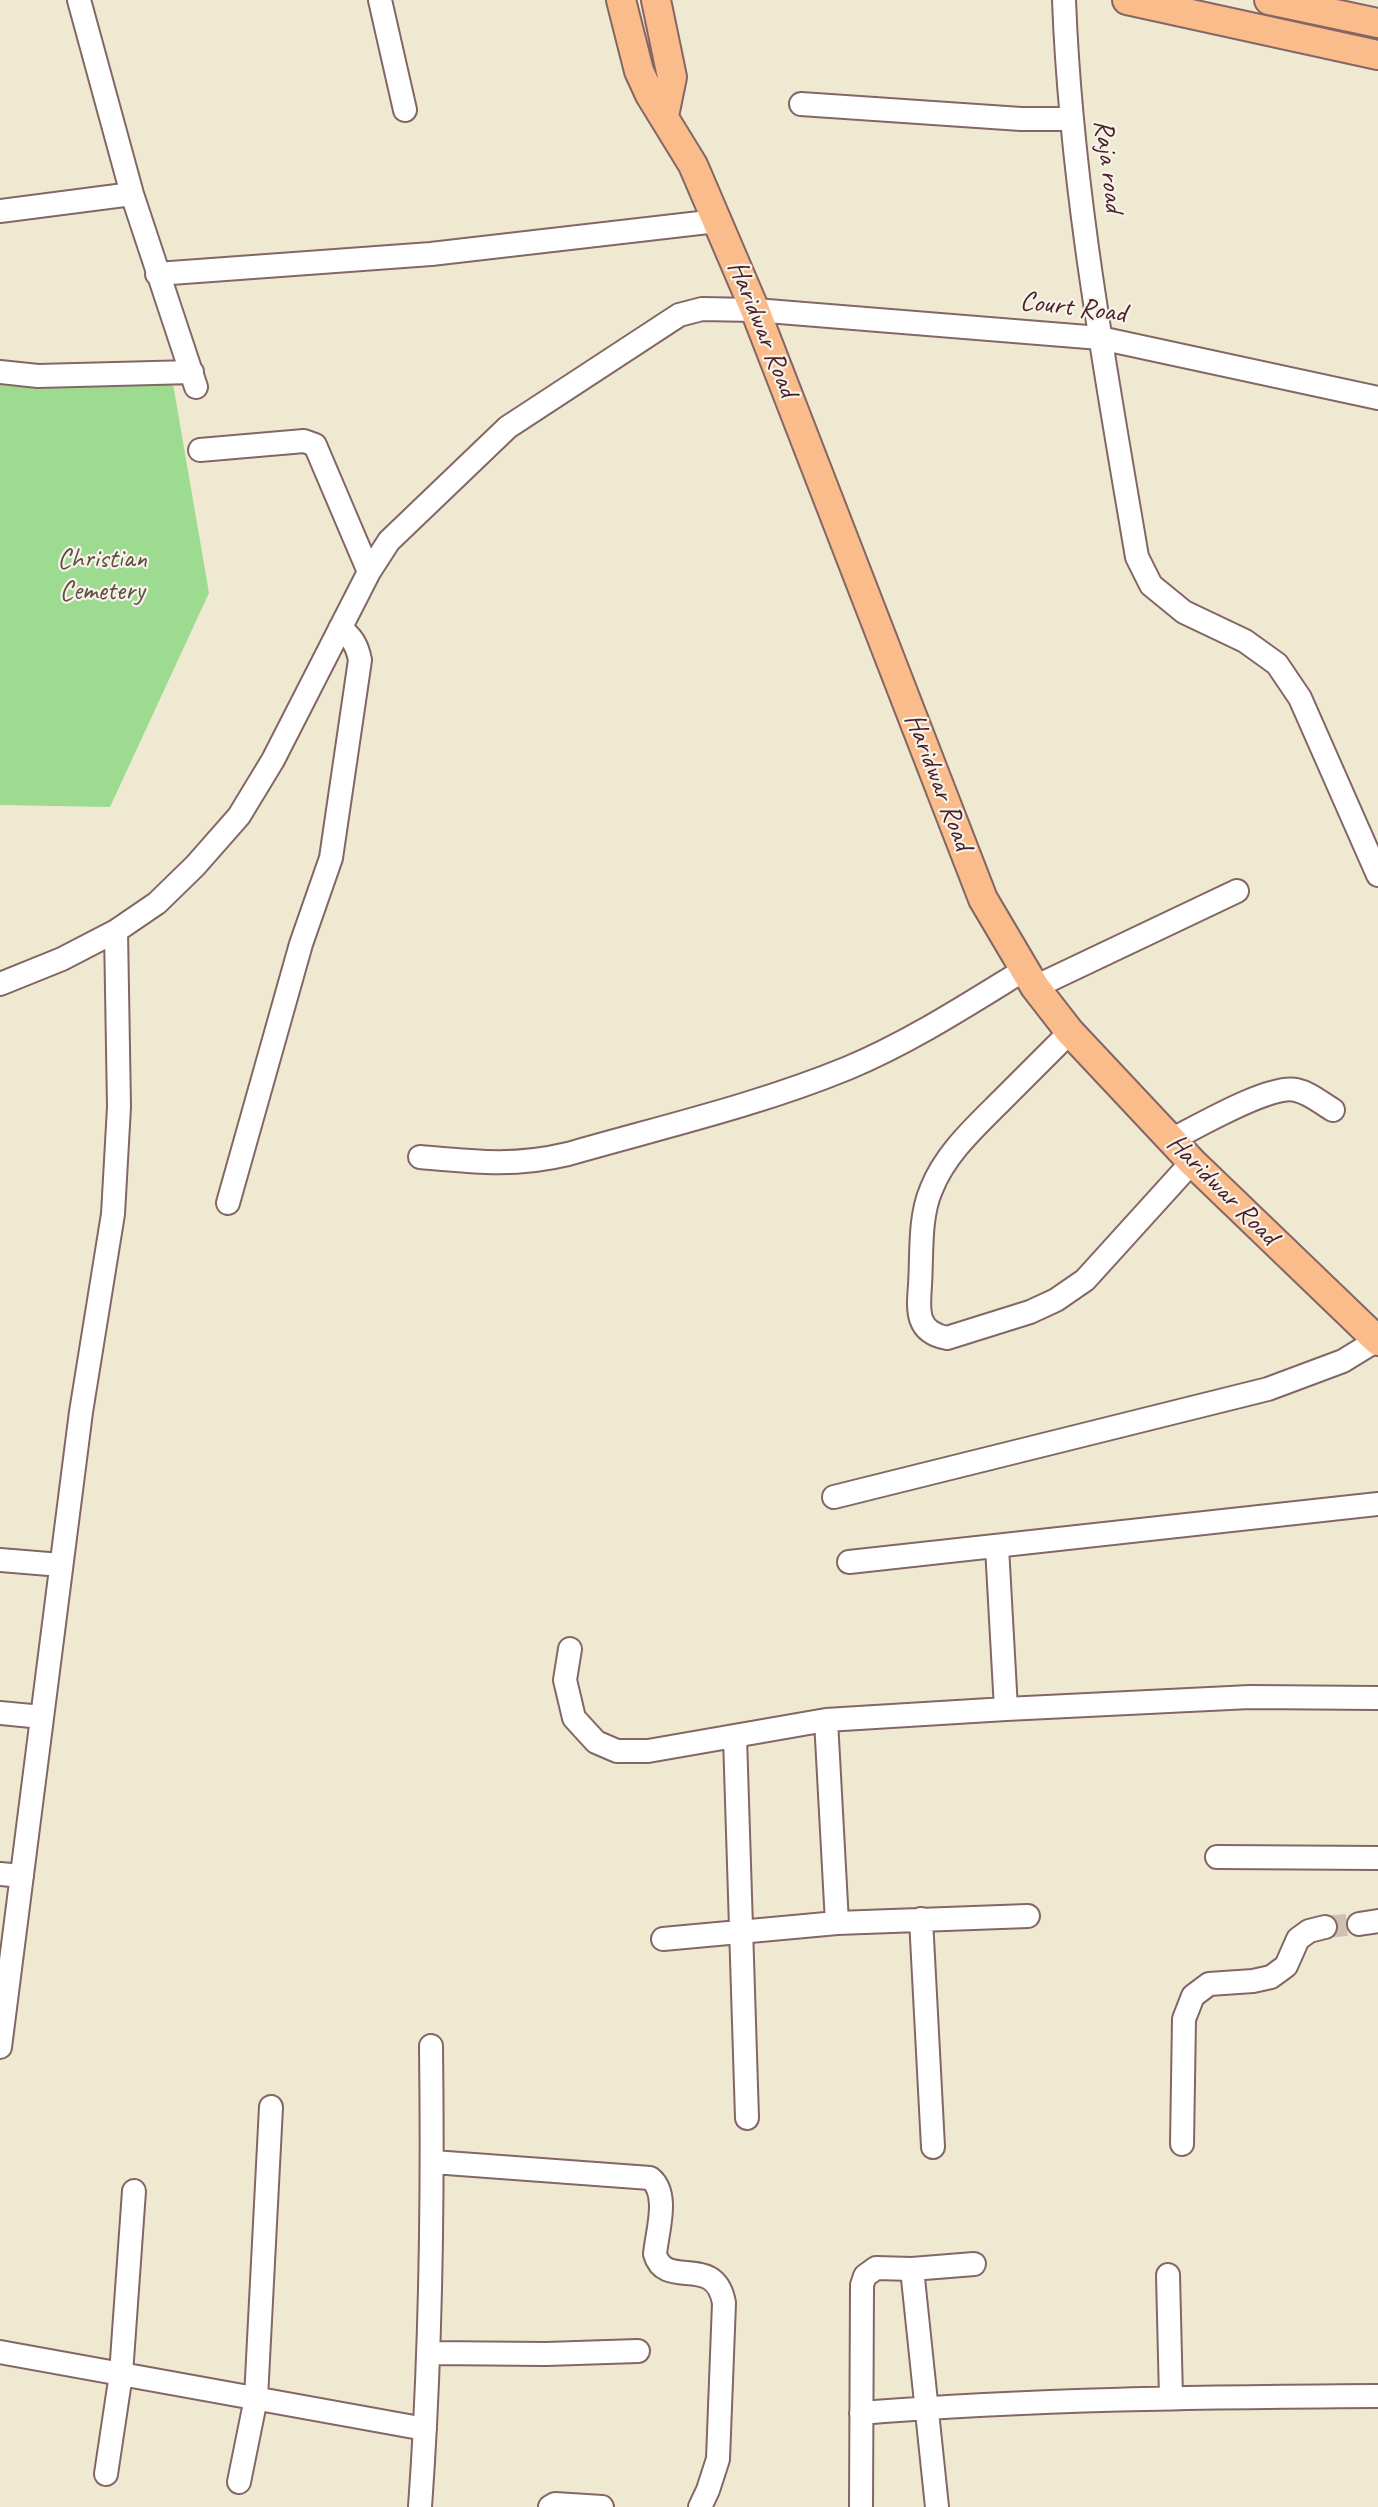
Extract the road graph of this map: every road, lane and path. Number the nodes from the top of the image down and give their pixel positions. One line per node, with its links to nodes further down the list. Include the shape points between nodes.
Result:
1 (79, 0): 14 (street)
2 (380, 0): 11 (street)
3 (621, 0): 12 (main road, Haridwar Road, via 639,71)
4 (656, 0): 12 (main road, via 672,77)
5 (1064, 0): 13 (street, Raja road)
6 (1127, 0): 9 (main road)
7 (1269, 0): 8 (main road)
8 (1378, 23)
9 (1378, 55)
10 (801, 104): 13 (street)
11 (405, 110)
12 (664, 116): 16 (main road, Haridwar Road, via 693,165)
13 (1072, 119): 19 (street, Raja road)
14 (132, 194): 15 (street); 17 (street)
15 (0, 211)
16 (717, 221): 17 (street, via 431,254); 18 (main road, Haridwar Road)
17 (157, 274): 20 (street, via 194,380)
18 (755, 310): 19 (street, Court Road); 23 (street, Court Road, via 702,309 679,315 508,427 389,541); 28 (main road, Haridwar Road, via 983,899)
19 (1100, 338): 21 (street, Court Road); 25 (street, Raja road, via 1137,556 1151,585 1184,612 1245,641 1277,664 1300,698)
20 (0, 372)
21 (1378, 398)
22 (200, 450): 23 (street, via 304,441 315,444)
23 (369, 572): 24 (street, Court Road)
24 (340, 627): 27 (street, Court Road, via 273,760 239,816 157,903); 35 (street, via 351,636 360,660 331,858 301,944)
25 (1378, 875)
26 (1237, 891): 28 (street)
27 (116, 931): 29 (street, Court Road, via 62,959); 42 (street, via 119,1107 113,1214)
28 (1029, 979): 30 (main road, Haridwar Road); 33 (street, via 849,1067 781,1093 534,1162 488,1163)
29 (0, 984)
30 (1070, 1032): 32 (main road, Haridwar Road); 34 (street, via 970,1133 942,1167 930,1191 924,1224 918,1310 923,1325 933,1335 947,1338 1056,1300 1085,1280)
31 (1333, 1110): 32 (street, via 1294,1089 1275,1092)
32 (1171, 1140): 34 (main road, Haridwar Road)
33 (420, 1157)
34 (1192, 1162): 36 (main road, Haridwar Road)
35 (228, 1203)
36 (1377, 1340): 37 (street, via 1343,1360 1268,1389)
37 (834, 1497)
38 (1378, 1504): 39 (street)
39 (998, 1547): 41 (street); 45 (street)
40 (0, 1560): 42 (street)
41 (849, 1562)
42 (61, 1565): 47 (street)
43 (570, 1648): 49 (street, via 566,1680 574,1718 596,1742 617,1750 648,1751)
44 (1378, 1698): 45 (street, via 1250,1697)
45 (1006, 1708): 48 (street)
46 (0, 1713): 47 (street)
47 (42, 1717): 52 (street)
48 (826, 1720): 49 (street); 55 (street)
49 (735, 1737): 57 (street)
50 (1217, 1857): 51 (street)
51 (1378, 1858)
52 (11, 1875): 59 (street)
53 (1028, 1916): 54 (street)
54 (921, 1919): 55 (street); 64 (street)
55 (837, 1923): 57 (street)
56 (1325, 1927): 63 (street, via 1298,1939 1286,1966 1271,1977 1209,1984 1193,1996 1184,2019)
57 (741, 1932): 58 (street); 62 (street)
58 (663, 1939)
59 (0, 2045)
60 (431, 2046): 65 (street)
61 (271, 2107): 75 (street)
62 (747, 2118)
63 (1182, 2144)
64 (933, 2147)
65 (433, 2162): 72 (street); 85 (street, via 650,2178 655,2183 661,2198 657,2262 668,2270 708,2276 717,2283 724,2303 718,2459)
66 (134, 2191): 73 (street)
67 (974, 2264): 68 (street)
68 (912, 2269): 77 (street); 78 (street, via 876,2268 865,2276)
69 (1168, 2275): 76 (street)
70 (638, 2351): 72 (street)
71 (0, 2352): 73 (street)
72 (429, 2353): 79 (street)
73 (121, 2374): 75 (street); 80 (street)
74 (1378, 2396): 76 (street)
75 (256, 2398): 79 (street); 81 (street)
76 (1171, 2398): 77 (street)
77 (926, 2408): 78 (street); 87 (street)
78 (861, 2413): 86 (street)
79 (425, 2429): 82 (street)
80 (106, 2474)
81 (239, 2482)
82 (420, 2507)
83 (550, 2507): 84 (street)
84 (602, 2507)
85 (700, 2507)
86 (861, 2507)
87 (937, 2507)

